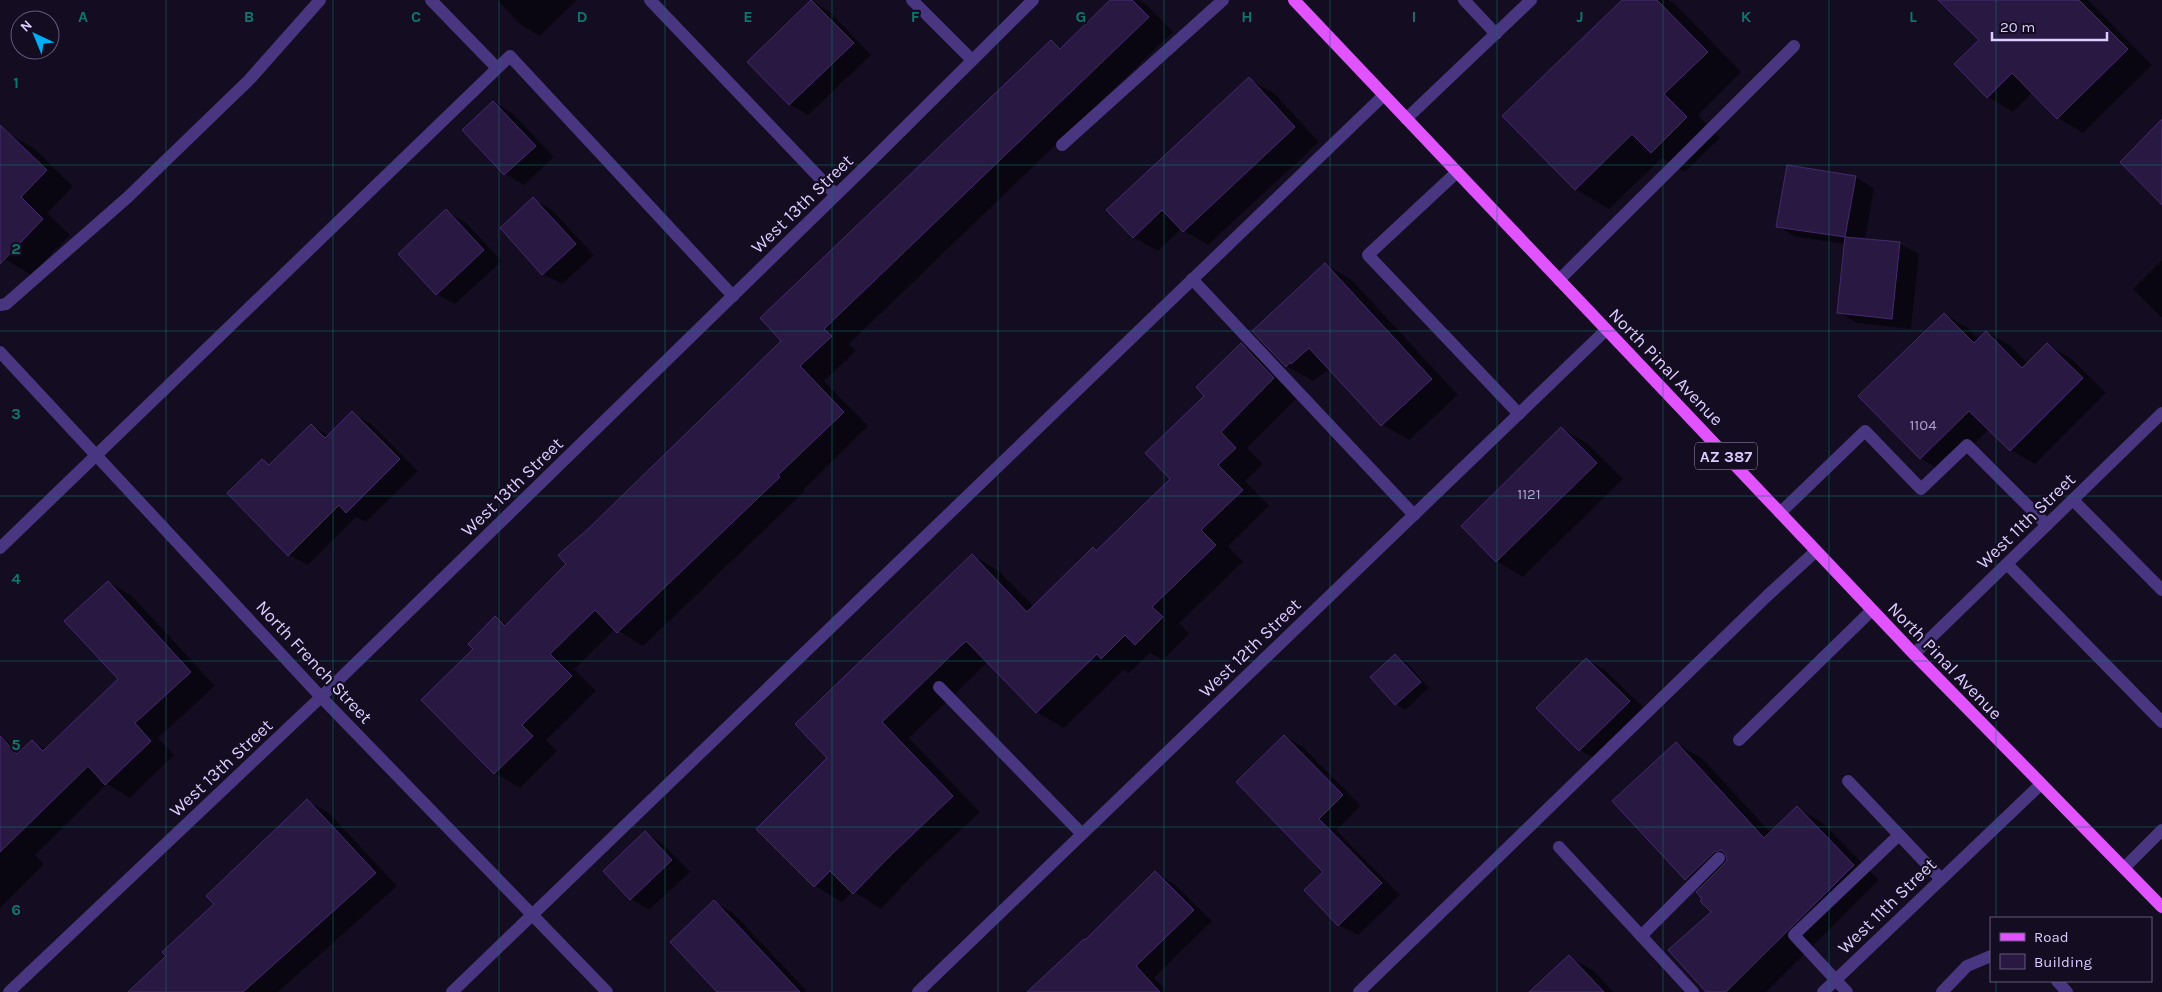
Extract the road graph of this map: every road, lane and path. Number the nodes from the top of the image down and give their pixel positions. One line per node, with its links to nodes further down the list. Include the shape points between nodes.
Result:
1 (320, 0): 22 (street, via 249,80 135,190 6,304)
2 (431, 0): 13 (street)
3 (650, 0): 18 (street)
4 (912, 0): 12 (street)
5 (1033, 0): 12 (street, West 13th Street)
6 (1223, 0): 16 (street)
7 (1294, 0): 14 (main road, North Pinal Avenue / AZ 387)
8 (1464, 0): 10 (street)
9 (1531, 0): 10 (street)
10 (1496, 34): 15 (street)
11 (1794, 46): 20 (street)
12 (972, 60): 18 (street, West 13th Street)
13 (498, 68): 21 (street, via 510,56); 27 (street)
14 (1384, 95): 15 (main road, North Pinal Avenue / AZ 387); 19 (street)
15 (1406, 119): 17 (main road, North Pinal Avenue / AZ 387)
16 (1062, 145)
17 (1456, 172): 20 (main road, North Pinal Avenue / AZ 387); 26 (street, via 1368,255)
18 (836, 195): 21 (street, West 13th Street)
19 (1192, 278): 30 (street); 52 (street)
20 (1559, 280): 23 (main road, North Pinal Avenue / AZ 387)
21 (733, 296): 39 (street, West 13th Street)
22 (0, 305)
23 (1606, 330): 26 (street, West 12th Street); 29 (main road, North Pinal Avenue / AZ 387)
24 (0, 352): 27 (street, North French Street)
25 (2162, 413): 28 (street, West 11th Street)
26 (1519, 414): 30 (street, West 12th Street)
27 (96, 455): 32 (street); 39 (street, North French Street)
28 (2073, 500): 31 (street, West 11th Street); 35 (street)
29 (1780, 513): 31 (street, via 1865,431 1921,488 1967,445); 33 (main road, North Pinal Avenue / AZ 387)
30 (1414, 515): 45 (street, West 12th Street)
31 (2047, 525): 34 (street, West 11th Street)
32 (0, 548)
33 (1816, 551): 36 (main road, North Pinal Avenue / AZ 387); 61 (street)
34 (2007, 564): 37 (street, West 11th Street); 40 (street)
35 (2162, 590)
36 (1872, 610): 37 (main road, North Pinal Avenue / AZ 387); 41 (street)
37 (1914, 654): 43 (main road, North Pinal Avenue / AZ 387)
38 (939, 687): 45 (street)
39 (321, 697): 52 (street, North French Street); 57 (street, West 13th Street)
40 (2162, 722)
41 (1739, 740)
42 (1848, 782): 46 (street)
43 (2041, 784): 49 (main road, North Pinal Avenue / AZ 387); 50 (street, West 11th Street)
44 (2162, 830): 49 (street)
45 (1082, 834): 60 (street, West 12th Street)
46 (1899, 835): 50 (street); 55 (street, via 1794,935)
47 (1558, 847): 53 (street)
48 (1720, 858): 53 (street)
49 (2124, 868): 51 (main road, North Pinal Avenue / AZ 387)
50 (1941, 879): 55 (street, West 11th Street)
51 (2162, 907)
52 (532, 914): 58 (street); 59 (street, North French Street)
53 (1641, 936): 62 (street)
54 (1990, 956): 65 (street, via 1967,966)
55 (1836, 980): 63 (street, West 11th Street); 64 (street)
56 (2058, 982): 66 (street)
57 (9, 992)
58 (452, 992)
59 (607, 992)
60 (918, 992)
61 (1359, 992)
62 (1693, 992)
63 (1823, 992)
64 (1847, 992)
65 (1942, 992)
66 (2067, 992)

